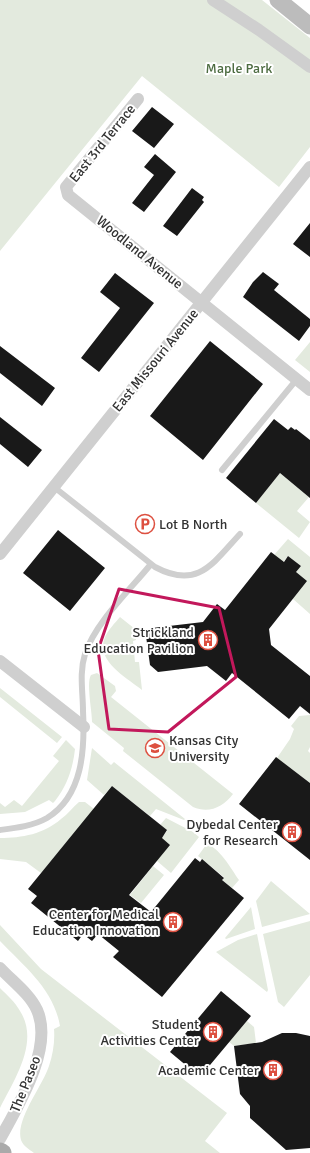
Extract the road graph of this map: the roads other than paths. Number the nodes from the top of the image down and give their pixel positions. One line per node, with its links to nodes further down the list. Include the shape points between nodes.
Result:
1 (213, 0): 4 (street)
2 (278, 0): 3 (street)
3 (310, 26)
4 (310, 68)
5 (138, 99): 7 (street, East 3rd Terrace)
6 (310, 167): 8 (street, East Missouri Avenue)
7 (66, 188): 8 (street, Woodland Avenue, via 68,195)
8 (202, 302): 9 (street, Woodland Avenue); 12 (street, East Missouri Avenue)
9 (297, 379): 10 (street, Woodland Avenue); 11 (lane)
10 (310, 390)
11 (222, 470)
12 (54, 487): 14 (street, East Missouri Avenue); 15 (lane)
13 (240, 534): 15 (lane, via 201,573 182,577 168,574)
14 (0, 554)
15 (151, 564): 17 (lane, via 92,636 82,667)
16 (0, 661): 17 (street)
17 (84, 727): 18 (lane, via 80,770 63,804 50,816 36,823)
18 (0, 830)
19 (0, 968): 20 (street, The Paseo, via 37,1010 41,1043 34,1068 17,1108)
20 (0, 1139)

